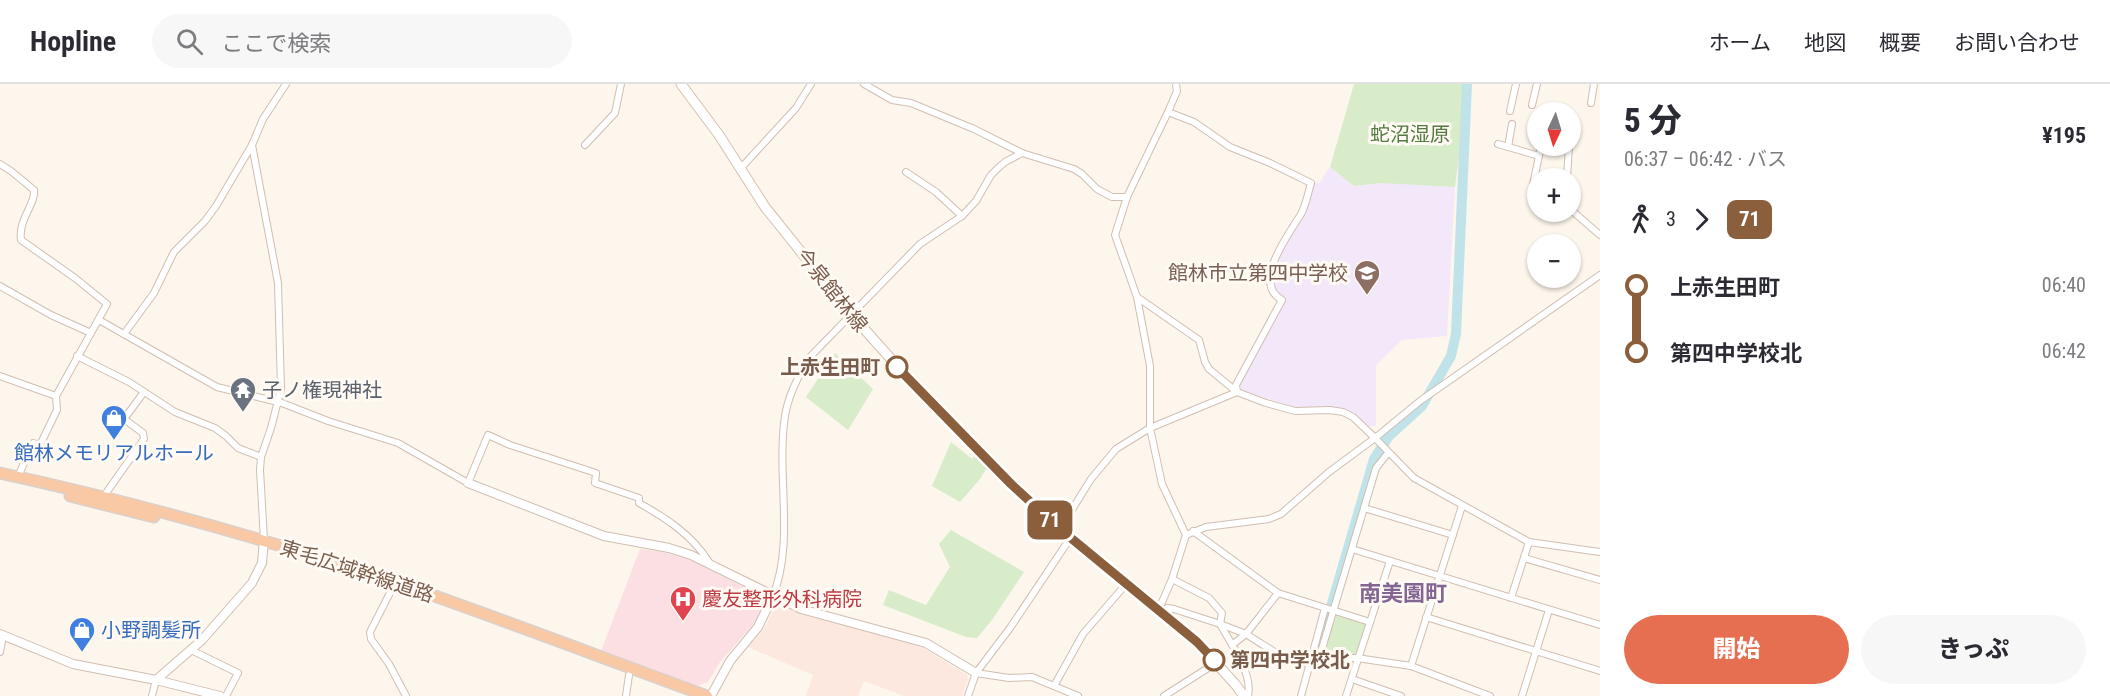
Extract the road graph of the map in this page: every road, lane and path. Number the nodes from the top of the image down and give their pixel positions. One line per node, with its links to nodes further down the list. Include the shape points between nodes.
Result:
1 (286, 84): 16 (street, via 263,119)
2 (621, 84): 17 (street, via 615,113)
3 (681, 84): 24 (main road, 今泉館林線)
4 (811, 84): 24 (street, via 796,108)
5 (864, 84): 19 (street, via 892,100 920,106)
6 (1176, 84): 13 (street)
7 (1516, 84): 12 (street)
8 (1537, 84): 10 (street)
9 (1594, 84): 11 (street)
10 (1533, 102)
11 (1591, 104)
12 (1510, 111)
13 (1168, 112): 26 (street); 40 (street, via 1194,122 1230,147 1311,183 1302,212 1281,244 1271,274 1269,284 1282,300 1236,385)
14 (1512, 124): 18 (street)
15 (1498, 144): 18 (street)
16 (252, 145): 36 (street, via 216,206 174,252 154,293); 42 (street, via 278,283)
17 (585, 145)
18 (1508, 147): 20 (street)
19 (1022, 153): 26 (street, via 1074,169 1112,197); 27 (street, via 991,175)
20 (1527, 153)
21 (1539, 156): 23 (street)
22 (0, 164): 34 (street, via 34,190 21,227 21,240 105,301 106,309)
23 (1537, 168)
24 (740, 169): 33 (main road, 今泉館林線, via 765,207)
25 (906, 172): 27 (street)
26 (1127, 197): 32 (street, via 1115,235)
27 (962, 216): 33 (street, via 920,244)
28 (1581, 219): 29 (street)
29 (1600, 235)
30 (1600, 275): 44 (street, via 1420,401)
31 (0, 286): 35 (street)
32 (1137, 297): 40 (street, via 1199,340 1209,369); 43 (street, via 1150,366)
33 (850, 313): 54 (main road, 今泉館林線, via 986,461); 72 (street, via 807,360 785,415 782,564)
34 (99, 320): 35 (street); 36 (street)
35 (91, 333): 37 (street)
36 (124, 334): 42 (street, via 217,387)
37 (77, 356): 39 (street); 41 (street)
38 (0, 376): 41 (street)
39 (144, 392): 46 (street, via 175,412 215,429 238,448); 51 (street, via 124,419 143,433 144,439)
40 (1237, 392): 43 (street); 44 (street, via 1295,411 1343,412)
41 (56, 396): 48 (street, via 57,410 41,443 32,444)
42 (278, 402): 46 (street); 50 (street, via 398,443)
43 (1150, 428): 54 (street, via 1116,449 1091,479); 56 (street, via 1162,484)
44 (1375, 438): 45 (street); 55 (street, via 1281,514)
45 (1388, 453): 52 (street, via 1414,478); 53 (street, via 1376,468)
46 (261, 457): 60 (street)
47 (0, 474): 48 (highway, 東毛広域幹線道路)
48 (18, 477): 51 (highway, 東毛広域幹線道路)
49 (0, 480): 60 (highway, 東毛広域幹線道路)
50 (468, 483): 65 (street, via 604,536 679,551); 65 (street, via 488,435 596,473 594,483 639,498 639,503 666,518 696,545)
51 (104, 496): 60 (highway, 東毛広域幹線道路)
52 (1462, 506): 57 (street); 59 (street)
53 (1364, 508): 57 (street); 61 (street)
54 (1060, 529): 58 (main road, 今泉館林線)
55 (1193, 531): 56 (street); 71 (street)
56 (1186, 535): 67 (street)
57 (1453, 535): 66 (street)
58 (1071, 537): 69 (main road, 今泉館林線); 93 (street)
59 (1529, 542): 62 (street); 63 (street)
60 (264, 544): 70 (highway, 東毛広域幹線道路); 84 (street, via 257,576)
61 (1352, 549): 64 (street); 74 (street)
62 (1600, 552)
63 (1524, 558): 68 (street); 73 (street)
64 (1390, 561): 66 (street); 78 (street)
65 (709, 562): 72 (street)
66 (1440, 577): 73 (street); 77 (street)
67 (1172, 579): 75 (street); 79 (street, via 1209,598 1222,613)
68 (1600, 580)
69 (1127, 583): 75 (main road, 今泉館林線); 97 (street, via 1083,634)
70 (394, 586): 94 (highway, 東毛広域幹線道路); 101 (street, via 370,632); 104 (highway, 東毛広域幹線道路)
71 (1278, 593): 74 (street); 81 (street)
72 (773, 597): 93 (street, via 801,609 926,643); 104 (street, via 758,627 730,661)
73 (1511, 598): 76 (street)
74 (1329, 609): 78 (street); 88 (street); 89 (street)
75 (1161, 610): 79 (street, via 1174,609); 90 (main road, 今泉館林線)
76 (1549, 610): 80 (street); 85 (street)
77 (1426, 617): 85 (street); 91 (street)
78 (1370, 622): 87 (street)
79 (1220, 624): 81 (street); 83 (street)
80 (1600, 625)
81 (1246, 634): 83 (street); 88 (street, via 1284,658)
82 (2, 635): 86 (street); 96 (street, via 74,664)
83 (1232, 645): 109 (street, via 1249,683)
84 (191, 650): 96 (street); 100 (street, via 237,673)
85 (1536, 651): 92 (street); 114 (street)
86 (0, 652)
87 (1358, 658): 89 (street); 91 (street); 95 (street)
88 (1310, 662): 89 (street); 110 (street)
89 (1318, 662)
90 (1216, 663): 107 (street); 108 (main road, 今泉館林線)
91 (1411, 666): 113 (street)
92 (1600, 671)
93 (976, 673): 97 (street, via 1032,677); 105 (street)
94 (629, 675): 102 (street); 103 (highway, 東毛広域幹線道路)
95 (1352, 679): 111 (street); 112 (street)
96 (156, 680): 98 (street); 99 (street)
97 (1054, 686): 106 (street)
98 (152, 696)
99 (220, 696)
100 (226, 696)
101 (406, 696)
102 (626, 696)
103 (686, 696)
104 (709, 696)
105 (968, 696)
106 (1078, 696)
107 (1164, 696)
108 (1244, 696)
109 (1248, 696)
110 (1301, 696)
111 (1346, 696)
112 (1401, 696)
113 (1490, 696)
114 (1522, 696)

